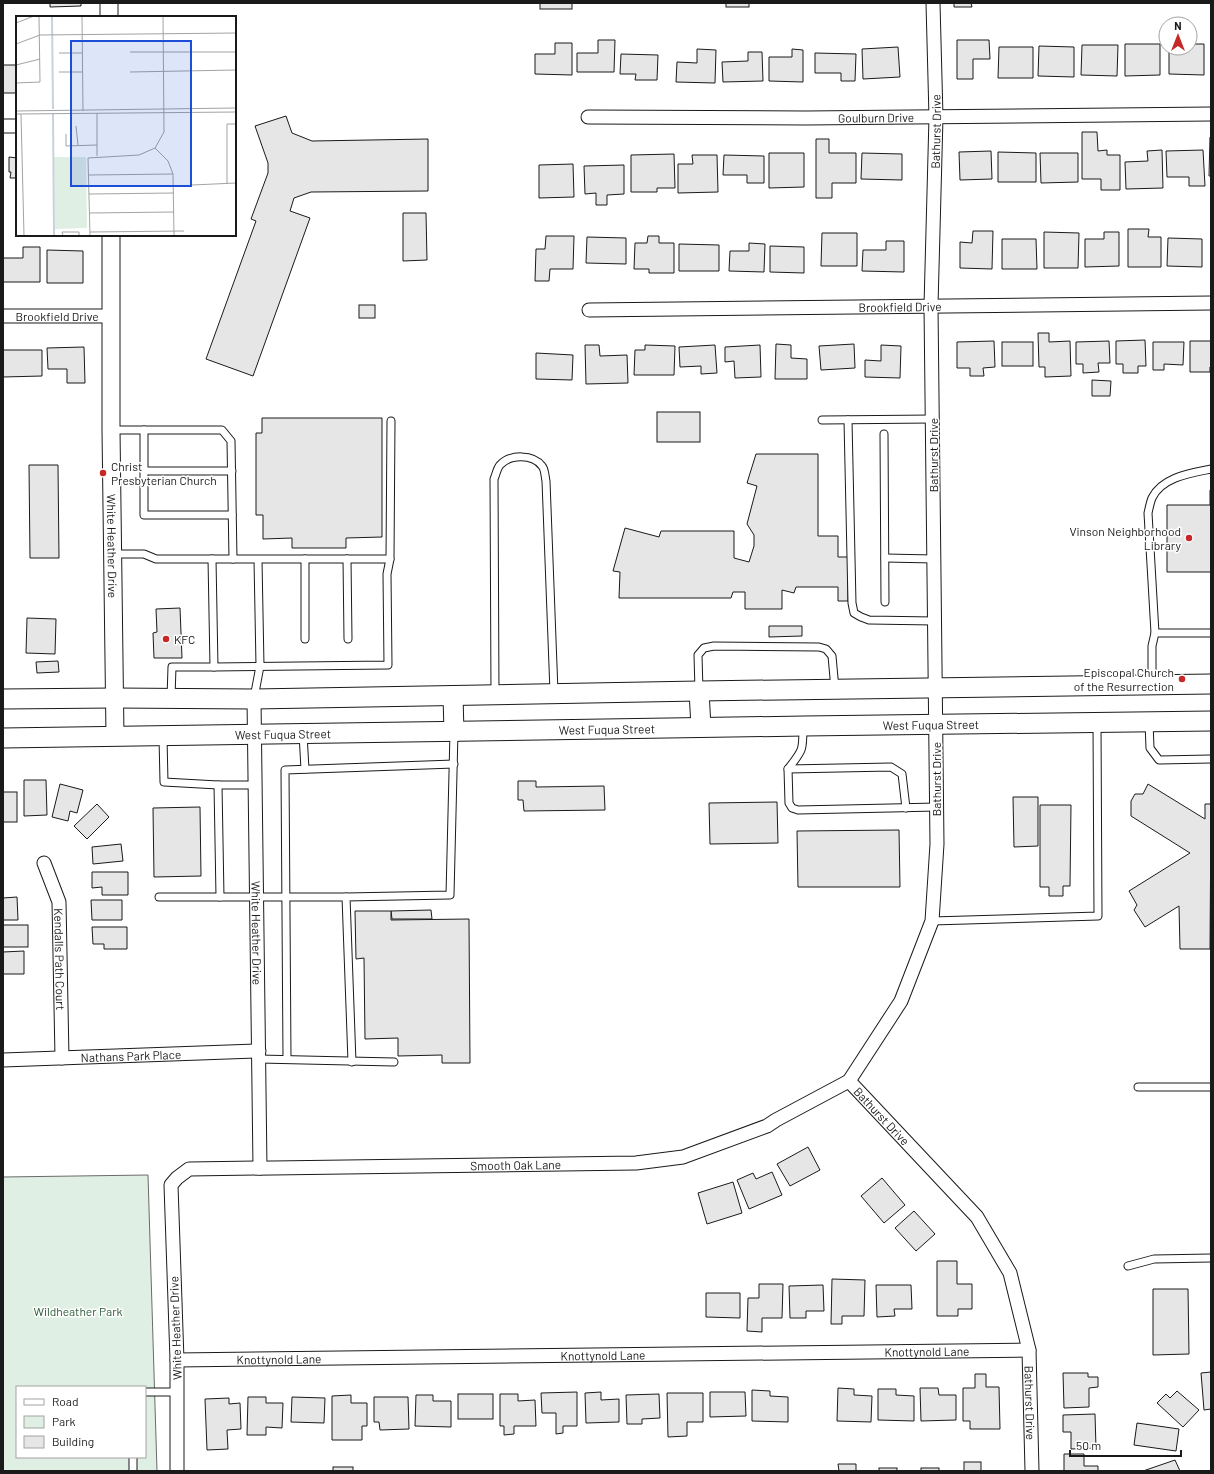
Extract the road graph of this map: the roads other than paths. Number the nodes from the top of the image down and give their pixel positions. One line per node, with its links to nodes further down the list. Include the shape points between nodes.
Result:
1 (108, 3): 3 (street)
2 (933, 3): 6 (street, Bathurst Drive)
3 (109, 16)
4 (1211, 114): 6 (street, Goulburn Drive)
5 (588, 117): 6 (street, Goulburn Drive)
6 (936, 117): 11 (street, Bathurst Drive)
7 (3, 126): 8 (street)
8 (16, 126)
9 (111, 236): 14 (street, White Heather Drive)
10 (1211, 303): 11 (street, Brookfield Drive)
11 (931, 306): 12 (street, Brookfield Drive); 15 (street, Bathurst Drive)
12 (589, 310)
13 (3, 316): 14 (street, Brookfield Drive)
14 (112, 316): 19 (street, White Heather Drive)
15 (933, 419): 17 (lane); 33 (street, Bathurst Drive)
16 (822, 420): 17 (lane)
17 (848, 420): 36 (lane, via 854,613 869,620)
18 (391, 421): 32 (lane)
19 (111, 430): 20 (lane); 26 (street, White Heather Drive)
20 (144, 430): 23 (lane); 24 (lane, via 222,430 231,441)
21 (884, 434): 27 (lane)
22 (1211, 469): 37 (lane, via 1176,477 1161,487 1152,498 1148,514)
23 (144, 471): 24 (lane); 25 (lane, via 144,515)
24 (232, 471): 25 (lane)
25 (232, 515): 29 (lane)
26 (113, 554): 28 (lane, via 144,554 156,559); 51 (street, White Heather Drive)
27 (885, 558): 33 (lane); 35 (lane)
28 (212, 559): 29 (lane); 41 (lane)
29 (233, 559): 34 (lane)
30 (305, 559): 31 (lane); 34 (lane); 39 (lane)
31 (347, 559): 32 (lane); 40 (lane)
32 (390, 559): 42 (lane, via 387,574 388,665)
33 (934, 559): 36 (street, Bathurst Drive)
34 (258, 560): 42 (lane)
35 (885, 602)
36 (934, 621): 45 (street, Bathurst Drive)
37 (1155, 633): 38 (lane); 44 (lane, via 1152,646)
38 (1211, 633)
39 (305, 639)
40 (348, 639)
41 (214, 666): 42 (lane); 52 (lane, via 172,667)
42 (260, 666): 53 (lane)
43 (1211, 684): 44 (main road)
44 (1152, 685): 45 (main road)
45 (934, 688): 46 (main road); 58 (street, Bathurst Drive)
46 (835, 689): 47 (main road); 47 (lane, via 832,656 819,646 714,646 704,648 698,655)
47 (699, 691): 48 (main road); 60 (main road)
48 (554, 694): 49 (main road); 49 (lane, via 546,481 543,466 532,458 520,457 508,458 499,466 494,479)
49 (495, 695): 50 (main road)
50 (453, 696): 53 (main road); 61 (main road)
51 (114, 698): 52 (main road); 54 (main road); 64 (street, White Heather Drive)
52 (171, 698): 53 (main road)
53 (254, 699): 63 (street, White Heather Drive)
54 (3, 700)
55 (1211, 721): 57 (main road, West Fuqua Street)
56 (1097, 722): 57 (main road, West Fuqua Street); 58 (main road, West Fuqua Street); 81 (lane, via 1098,916)
57 (1149, 722): 67 (lane, via 1150,748 1159,760)
58 (936, 724): 59 (main road, West Fuqua Street); 73 (street, Bathurst Drive)
59 (804, 726): 60 (main road, West Fuqua Street); 70 (lane, via 803,748)
60 (701, 727): 61 (main road, West Fuqua Street)
61 (454, 732): 62 (main road, West Fuqua Street); 68 (lane)
62 (303, 734): 63 (main road, West Fuqua Street); 69 (lane)
63 (254, 735): 65 (main road, West Fuqua Street); 72 (street, White Heather Drive)
64 (115, 736): 65 (main road, West Fuqua Street); 66 (main road, West Fuqua Street)
65 (163, 736): 71 (lane, via 164,782)
66 (3, 738)
67 (1211, 759)
68 (454, 764): 69 (lane); 79 (lane, via 450,895)
69 (305, 769): 80 (lane, via 285,770)
70 (788, 769): 74 (lane, via 891,767 902,774); 74 (lane, via 789,803 792,808 798,810)
71 (218, 785): 72 (lane); 78 (lane)
72 (255, 785): 76 (street, White Heather Drive)
73 (937, 807): 74 (lane); 81 (street, Bathurst Drive)
74 (906, 808)
75 (44, 863): 83 (street, Kendalls Path Court, via 59,902)
76 (257, 896): 78 (lane); 80 (lane); 82 (street, White Heather Drive)
77 (159, 897): 78 (lane)
78 (220, 897)
79 (346, 897): 80 (lane); 86 (lane)
80 (286, 898): 84 (lane)
81 (932, 921): 88 (street, Bathurst Drive, via 901,1001)
82 (259, 1055): 83 (street, Nathans Park Place); 84 (lane); 91 (street, White Heather Drive)
83 (62, 1058): 85 (street, Nathans Park Place)
84 (287, 1059): 86 (lane)
85 (3, 1060)
86 (352, 1062): 87 (lane)
87 (394, 1062)
88 (849, 1081): 91 (street, Smooth Oak Lane, via 767,1126 683,1157 636,1163); 95 (street, Bathurst Drive, via 977,1217 1010,1273)
89 (1211, 1087): 90 (lane)
90 (1138, 1088)
91 (260, 1168): 92 (street, Smooth Oak Lane, via 189,1169)
92 (170, 1185): 96 (street, White Heather Drive)
93 (1211, 1258): 94 (lane, via 1154,1259)
94 (1128, 1266)
95 (1029, 1350): 96 (street, Knottynold Lane); 102 (street, Bathurst Drive)
96 (177, 1360): 98 (street, White Heather Drive)
97 (146, 1392): 98 (lane)
98 (177, 1392): 101 (street, White Heather Drive)
99 (133, 1458): 100 (lane)
100 (133, 1471)
101 (178, 1471)
102 (1032, 1471)

